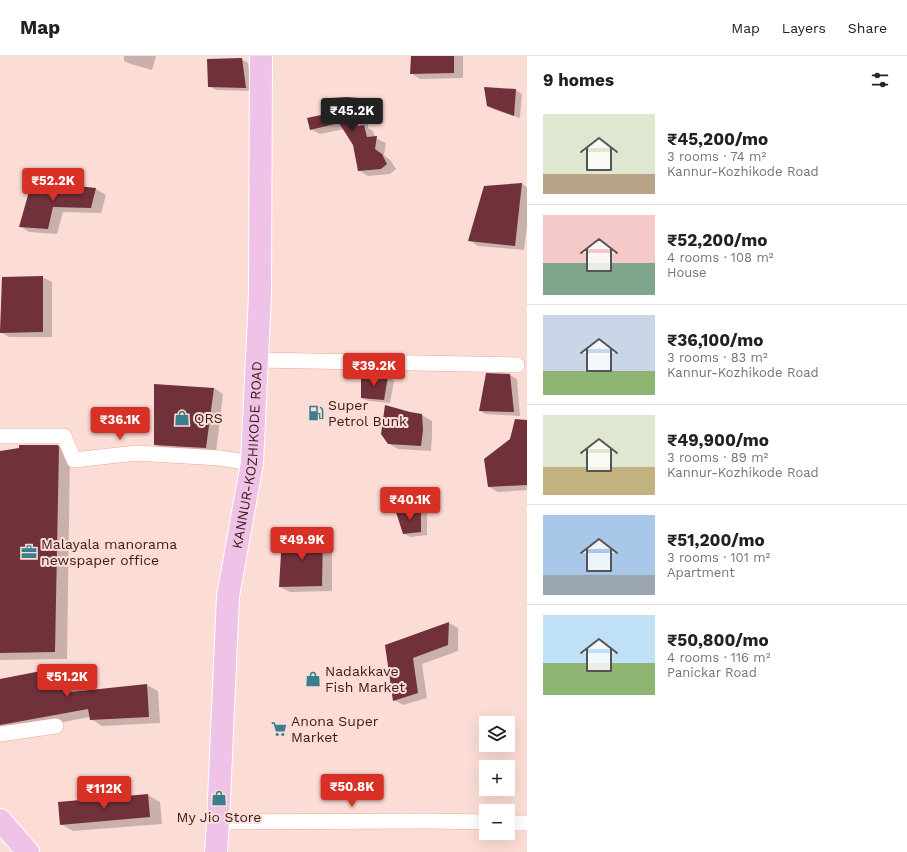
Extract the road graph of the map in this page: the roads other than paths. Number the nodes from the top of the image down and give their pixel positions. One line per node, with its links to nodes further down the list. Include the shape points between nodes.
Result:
1 (261, 56): 2 (main road, KANNUR-KOZHIKODE ROAD, via 260,295)
2 (257, 360): 3 (street); 5 (main road, KANNUR-KOZHIKODE ROAD)
3 (517, 365)
4 (0, 436): 5 (street, via 64,436 74,460 136,453 219,458)
5 (252, 463): 9 (main road, KANNUR-KOZHIKODE ROAD, via 228,596)
6 (56, 726): 7 (street)
7 (0, 734)
8 (0, 820): 13 (main road)
9 (218, 822): 10 (street); 14 (main road, KANNUR-KOZHIKODE ROAD)
10 (479, 822)
11 (515, 823): 12 (street)
12 (527, 823)
13 (28, 852)
14 (216, 852)

